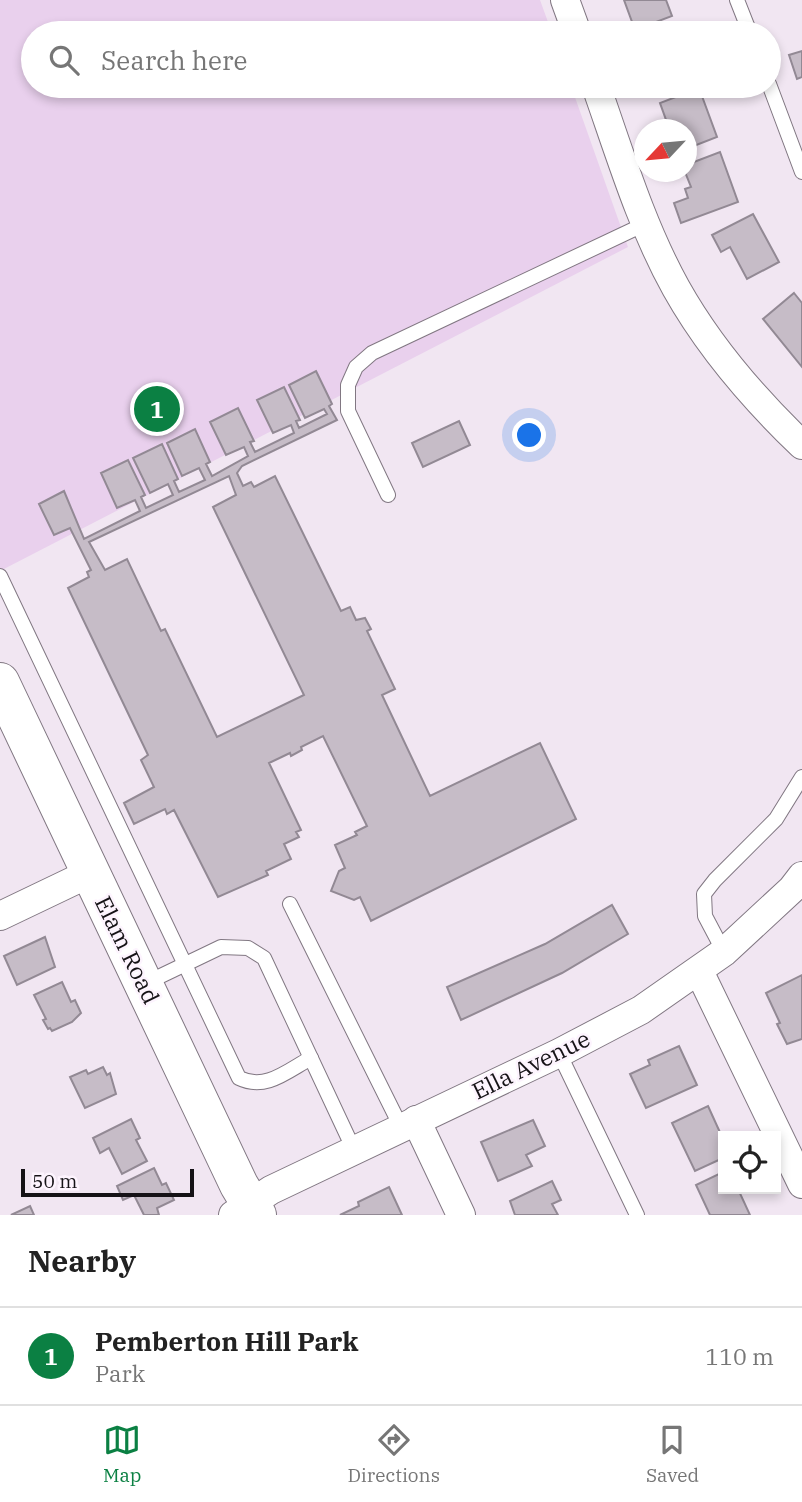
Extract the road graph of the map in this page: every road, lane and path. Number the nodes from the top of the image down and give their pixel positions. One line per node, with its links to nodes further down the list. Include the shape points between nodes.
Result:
1 (565, 0): 3 (street)
2 (737, 0): 4 (lane)
3 (573, 21)
4 (745, 21)
5 (600, 98): 8 (street)
6 (774, 98): 7 (lane)
7 (802, 172)
8 (645, 225): 9 (street, via 676,289 707,336 759,403); 10 (lane, via 372,354 356,367 348,385 348,411)
9 (802, 445)
10 (388, 495)
11 (0, 576): 19 (lane)
12 (0, 682): 14 (street, Elam Road)
13 (802, 777): 18 (lane, via 776,819 704,894 705,916)
14 (90, 873): 17 (street); 21 (street, Elam Road)
15 (802, 876): 18 (street, Ella Avenue)
16 (290, 904): 24 (lane)
17 (0, 916)
18 (724, 952): 20 (street, Ella Avenue)
19 (185, 964): 21 (lane); 23 (lane, via 221,947 248,948 264,958); 23 (lane, via 239,1078 252,1084 266,1083)
20 (698, 971): 22 (street, Ella Avenue, via 641,1010); 26 (street)
21 (144, 984): 27 (street, Elam Road)
22 (559, 1054): 24 (street, Ella Avenue); 29 (lane)
23 (311, 1058): 25 (lane)
24 (408, 1124): 25 (street, Ella Avenue); 28 (street)
25 (354, 1150): 27 (street, Ella Avenue, via 271,1189)
26 (802, 1184)
27 (247, 1211)
28 (461, 1215)
29 (637, 1215)

